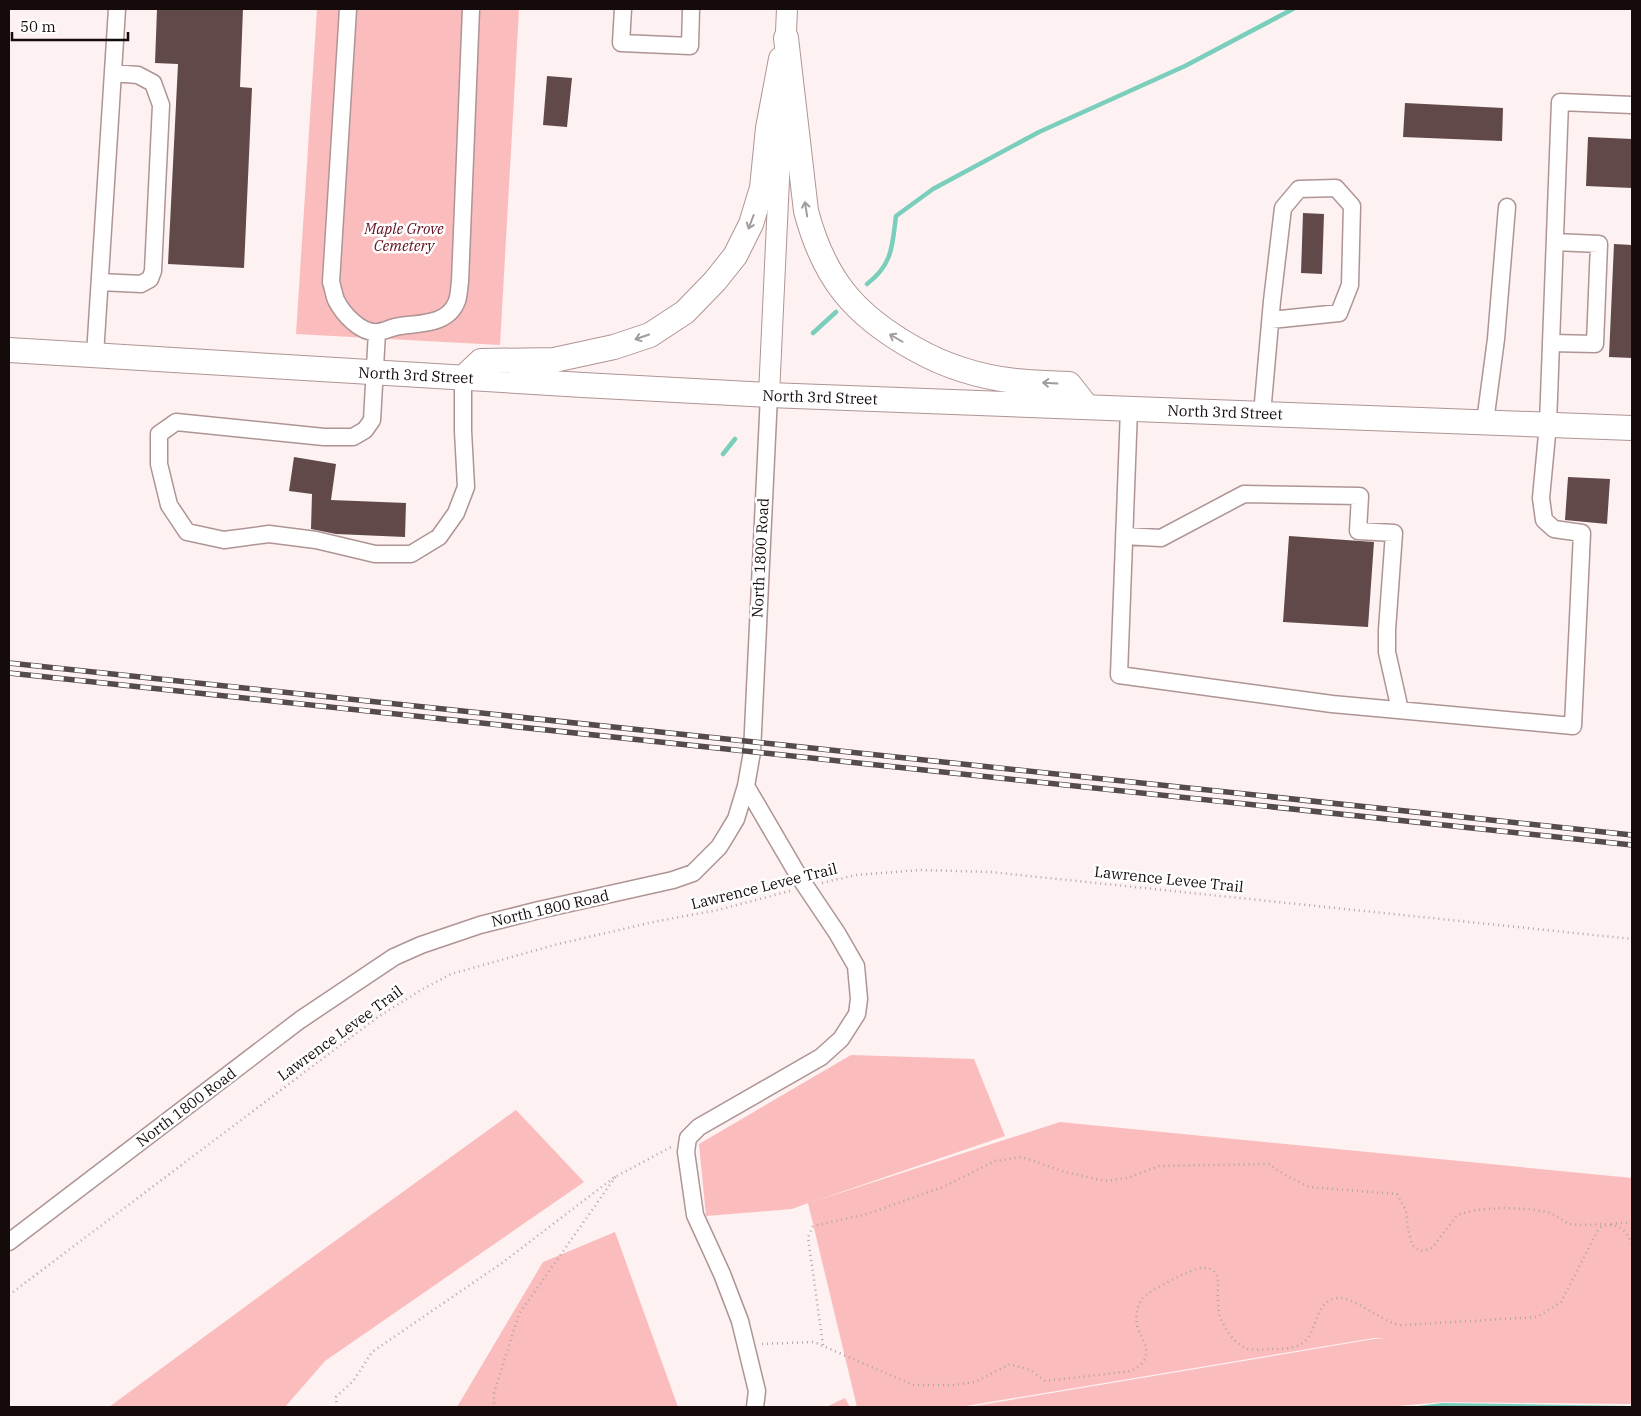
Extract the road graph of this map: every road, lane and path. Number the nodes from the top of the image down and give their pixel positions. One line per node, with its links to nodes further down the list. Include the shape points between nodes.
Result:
1 (117, 9): 8 (street)
2 (348, 9): 14 (street, via 331,282 336,299 347,316 369,331)
3 (471, 9): 14 (street, via 457,302 446,316 430,324 398,326)
4 (623, 9): 5 (street, via 621,43 690,46)
5 (692, 9)
6 (787, 9): 7 (main road)
7 (786, 38): 19 (highway, one-way to 19, via 768,128 762,188 752,224 735,256 715,281 685,312 650,334 614,347 554,360 481,361); 20 (main road); 21 (highway, one-way to 7, via 1068,384 1014,381 967,371 932,358 890,335 849,299 824,261 813,238 806,211)
8 (113, 73): 12 (street); 12 (street, via 138,75 153,83 161,105 154,271 150,279 141,284)
9 (1632, 105): 11 (street, via 1560,102)
10 (1507, 206): 24 (street, via 1496,339)
11 (1555, 242): 15 (street); 15 (street, via 1599,244 1596,344)
12 (100, 282): 17 (street)
13 (1271, 320): 13 (street, via 1283,208 1299,189 1336,188 1352,206 1350,285 1340,314); 23 (street)
14 (377, 332): 18 (street)
15 (1551, 343): 25 (street)
16 (9, 350): 17 (highway, North 3rd Street)
17 (95, 355): 18 (highway, North 3rd Street)
18 (375, 373): 19 (highway, North 3rd Street); 19 (street, via 372,420 365,430 353,437 176,422 159,434 159,464 169,505 187,532 224,540 269,534 316,540 375,554 411,554 439,537 456,512 466,487)
19 (462, 378): 20 (highway, North 3rd Street)
20 (768, 395): 21 (highway, North 3rd Street); 29 (street, North 1800 Road, via 752,743)
21 (1087, 407): 22 (highway, North 3rd Street)
22 (1129, 409): 23 (highway, North 3rd Street); 27 (street)
23 (1262, 414): 24 (highway, North 3rd Street)
24 (1485, 422): 25 (highway, North 3rd Street)
25 (1548, 424): 26 (highway, North 3rd Street); 28 (street, via 1541,498 1544,520 1554,529 1582,534 1573,726)
26 (1632, 428)
27 (1124, 536): 28 (street, via 1119,675); 28 (street, via 1161,538 1244,494 1360,496 1358,531 1394,533 1386,630)
28 (1400, 710)
29 (746, 786): 30 (street); 36 (street, North 1800 Road, via 728,834 693,873 480,925 394,957 300,1020)
30 (806, 886): 31 (path, Lawrence Levee Trail, via 856,875 920,870 991,872); 32 (street, via 856,966 857,1014 841,1039 821,1057 700,1127); 38 (path, Lawrence Levee Trail, via 718,910 558,944 451,974 378,1017)
31 (1632, 939)
32 (688, 1138): 33 (path); 39 (street, via 686,1152 695,1215 722,1274)
33 (616, 1176): 41 (path, via 502,1263 372,1352 354,1380 336,1397); 42 (path, via 519,1314 494,1393)
34 (1632, 1222): 35 (path)
35 (1607, 1224): 37 (path, via 1620,1227); 40 (path, via 1569,1224 1551,1213 1531,1209 1476,1210 1457,1215 1432,1248 1421,1251 1412,1246 1406,1210 1397,1194 1309,1187 1269,1164 1159,1166 1128,1178 1105,1181 1022,1157 994,1161 943,1188 867,1214 814,1226 808,1237); 40 (path, via 1599,1228 1560,1302 1537,1317 1404,1325 1394,1324 1340,1298 1323,1306 1305,1342 1280,1349 1246,1348 1236,1342 1220,1316 1218,1278 1213,1269 1207,1267 1186,1272 1142,1299 1136,1322 1146,1355 1131,1371 1045,1381 1030,1370 1010,1364 975,1382 913,1384)
36 (9, 1242)
37 (1632, 1245)
38 (9, 1295)
39 (746, 1345): 40 (path, via 814,1342); 43 (street, via 757,1391)
40 (823, 1345)
41 (337, 1407)
42 (494, 1407)
43 (756, 1407)

